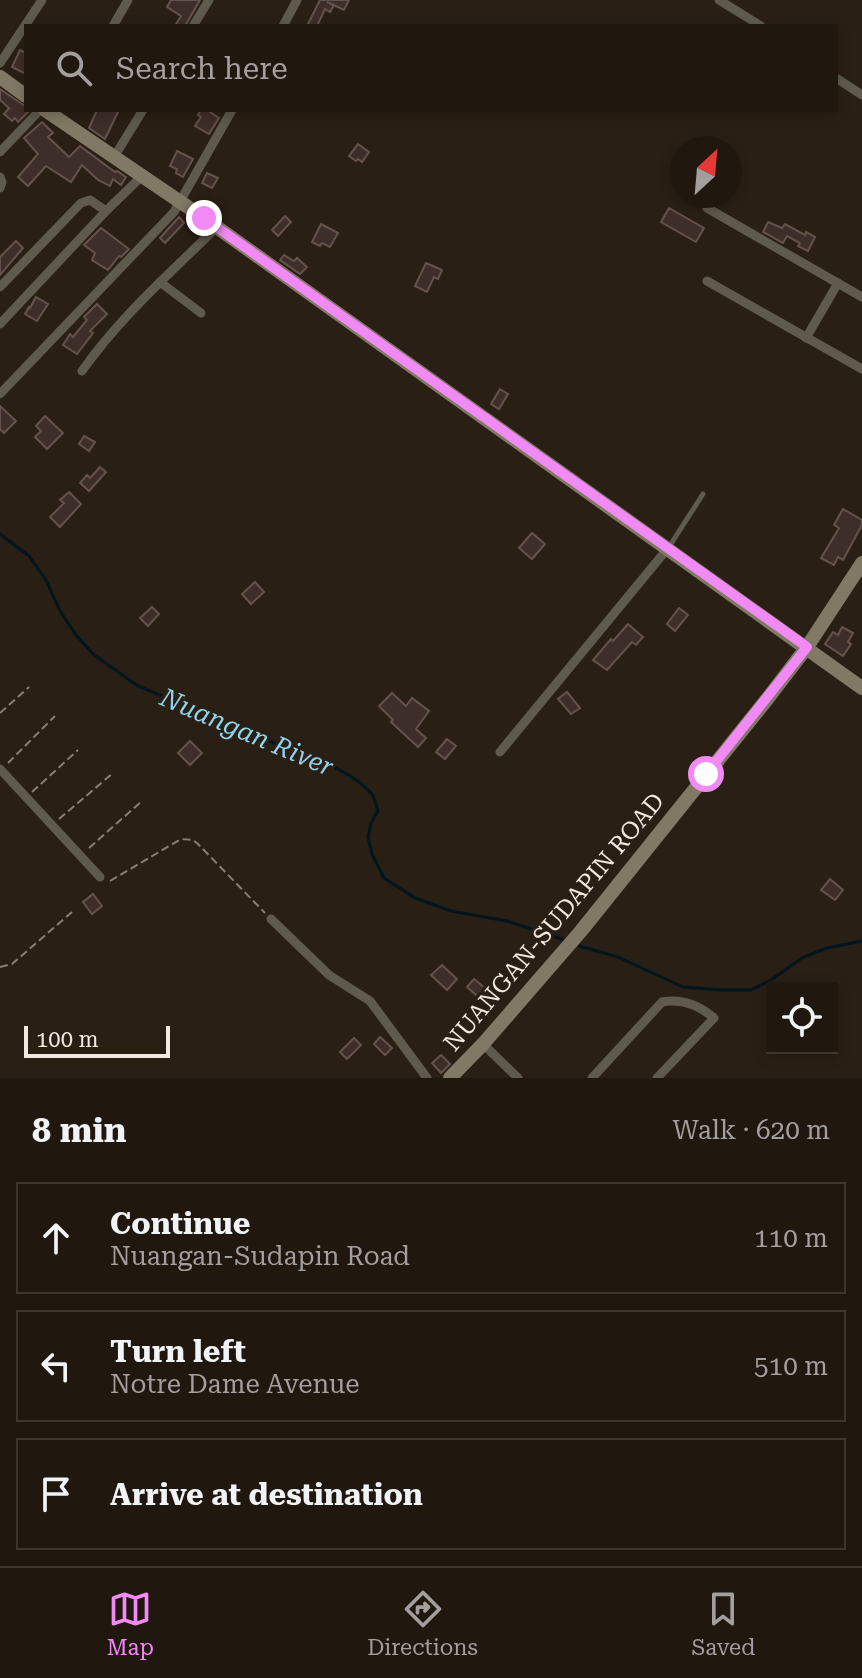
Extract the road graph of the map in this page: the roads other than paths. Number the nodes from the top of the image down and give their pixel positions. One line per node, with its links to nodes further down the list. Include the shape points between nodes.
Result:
1 (42, 0): 6 (street)
2 (128, 0): 7 (street)
3 (209, 0): 8 (street)
4 (297, 0): 9 (street)
5 (719, 0): 10 (street)
6 (26, 24)
7 (114, 24)
8 (194, 24)
9 (284, 24)
10 (758, 24)
11 (24, 27): 12 (street)
12 (0, 63)
13 (0, 77): 15 (street)
14 (838, 79): 16 (street)
15 (24, 95)
16 (862, 95)
17 (51, 112): 20 (street); 21 (street)
18 (142, 112): 21 (street)
19 (231, 112): 25 (street)
20 (0, 152)
21 (114, 157): 22 (street)
22 (142, 176): 25 (street); 27 (street)
23 (0, 177): 24 (street)
24 (0, 188)
25 (180, 202): 28 (street); 39 (street)
26 (707, 208): 31 (street)
27 (106, 211): 32 (street, via 85,200); 35 (street)
28 (217, 227): 30 (street); 41 (street)
29 (707, 281): 36 (street)
30 (160, 282): 34 (street); 38 (street)
31 (838, 283): 33 (street); 36 (street)
32 (0, 287)
33 (862, 297)
34 (201, 313)
35 (0, 324)
36 (806, 338): 37 (street)
37 (862, 369)
38 (82, 371)
39 (0, 394)
40 (703, 494): 41 (lane)
41 (668, 548): 43 (street); 45 (street)
42 (862, 563): 43 (street, NUANGAN-SUDAPIN ROAD)
43 (807, 647): 44 (street); 49 (street, NUANGAN-SUDAPIN ROAD, via 581,931)
44 (862, 688)
45 (500, 752)
46 (0, 770): 47 (street)
47 (100, 877)
48 (271, 919): 50 (street, via 329,975 370,1001)
49 (483, 1044): 51 (street, NUANGAN-SUDAPIN ROAD); 52 (street)
50 (427, 1078)
51 (450, 1078)
52 (517, 1078)
53 (592, 1078): 54 (street, via 662,1002 702,1008 714,1018)
54 (657, 1078)

